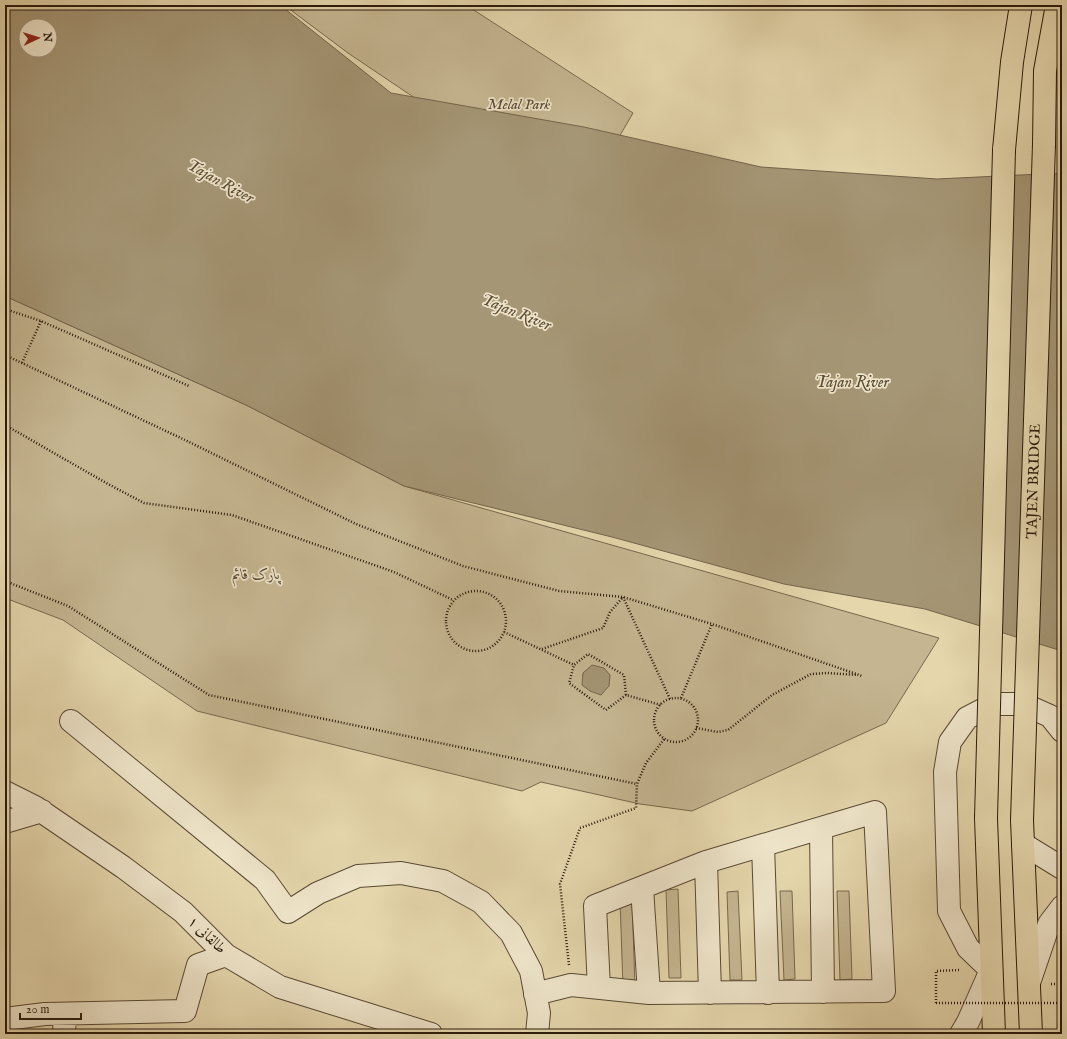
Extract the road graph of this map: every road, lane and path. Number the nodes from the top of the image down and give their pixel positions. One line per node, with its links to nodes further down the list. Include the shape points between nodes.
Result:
1 (1021, 5): 36 (highway, bridge, via 1012,62 1004,150 986,818)
2 (1057, 5): 29 (highway, TAJEN BRIDGE, bridge, via 1045,72)
3 (5, 309): 4 (path)
4 (41, 321): 6 (path); 7 (path)
5 (5, 355): 6 (path)
6 (22, 363): 10 (path, via 356,524 463,566 559,591)
7 (189, 386)
8 (5, 425): 11 (path, via 144,503 232,515 394,572)
9 (5, 581): 24 (path, via 68,606 209,694)
10 (623, 597): 12 (path); 14 (path, via 610,612 604,628); 18 (path)
11 (453, 600): 13 (path, via 470,591 480,590 489,593 497,599 504,610); 13 (path, via 445,618 449,636 455,644 473,652 483,651 499,641)
12 (712, 624): 17 (path); 21 (path, via 862,676 810,674 772,695 728,730 718,732)
13 (504, 632): 14 (path)
14 (542, 649): 15 (path)
15 (574, 665): 16 (path, via 588,654 624,675); 16 (path, via 569,683 606,710)
16 (626, 694): 19 (path)
17 (681, 698): 18 (path); 21 (path, via 694,706 698,721)
18 (670, 699): 19 (path)
19 (660, 705): 23 (path, via 655,722 660,734)
20 (71, 721): 45 (street, via 265,880 288,912 318,893 358,876 401,873 443,881 481,902 511,933 531,971)
21 (696, 728): 23 (path, via 687,739 672,741)
22 (1062, 731): 36 (street, via 1050,716 1023,704 994,704 967,718 950,742 945,772 949,911 968,948)
23 (665, 738): 24 (path, via 646,764)
24 (637, 784): 39 (path, via 636,808 580,828 560,884)
25 (5, 792): 26 (street, طالقانی ۱)
26 (42, 812): 27 (street); 35 (street, طالقانی ۱, via 183,912)
27 (5, 822)
28 (821, 828): 30 (street); 41 (street); 41 (street, via 875,812 884,991)
29 (1023, 844): 32 (street); 38 (highway, TAJEN BRIDGE)
30 (763, 845): 31 (street); 44 (street)
31 (706, 862): 33 (street); 43 (street)
32 (1062, 868)
33 (642, 888): 40 (street, via 595,906); 42 (street)
34 (1062, 907): 38 (street, via 1049,924)
35 (226, 955): 48 (street, via 198,965 185,1011); 49 (street, طالقانی ۱, via 280,987)
36 (992, 970): 51 (street); 52 (highway)
37 (936, 971): 46 (path, bridge, via 936,1003)
38 (1029, 984): 53 (highway, TAJEN BRIDGE)
39 (571, 985): 40 (street); 45 (street)
40 (598, 988): 42 (street)
41 (823, 992): 44 (street)
42 (649, 993): 43 (street)
43 (710, 993): 44 (street)
44 (768, 993)
45 (535, 994): 50 (street, via 539,1013)
46 (1062, 1003)
47 (5, 1019): 48 (street, via 45,1014)
48 (65, 1024)
49 (431, 1034)
50 (537, 1034)
51 (961, 1034)
52 (994, 1034)
53 (1031, 1034)

